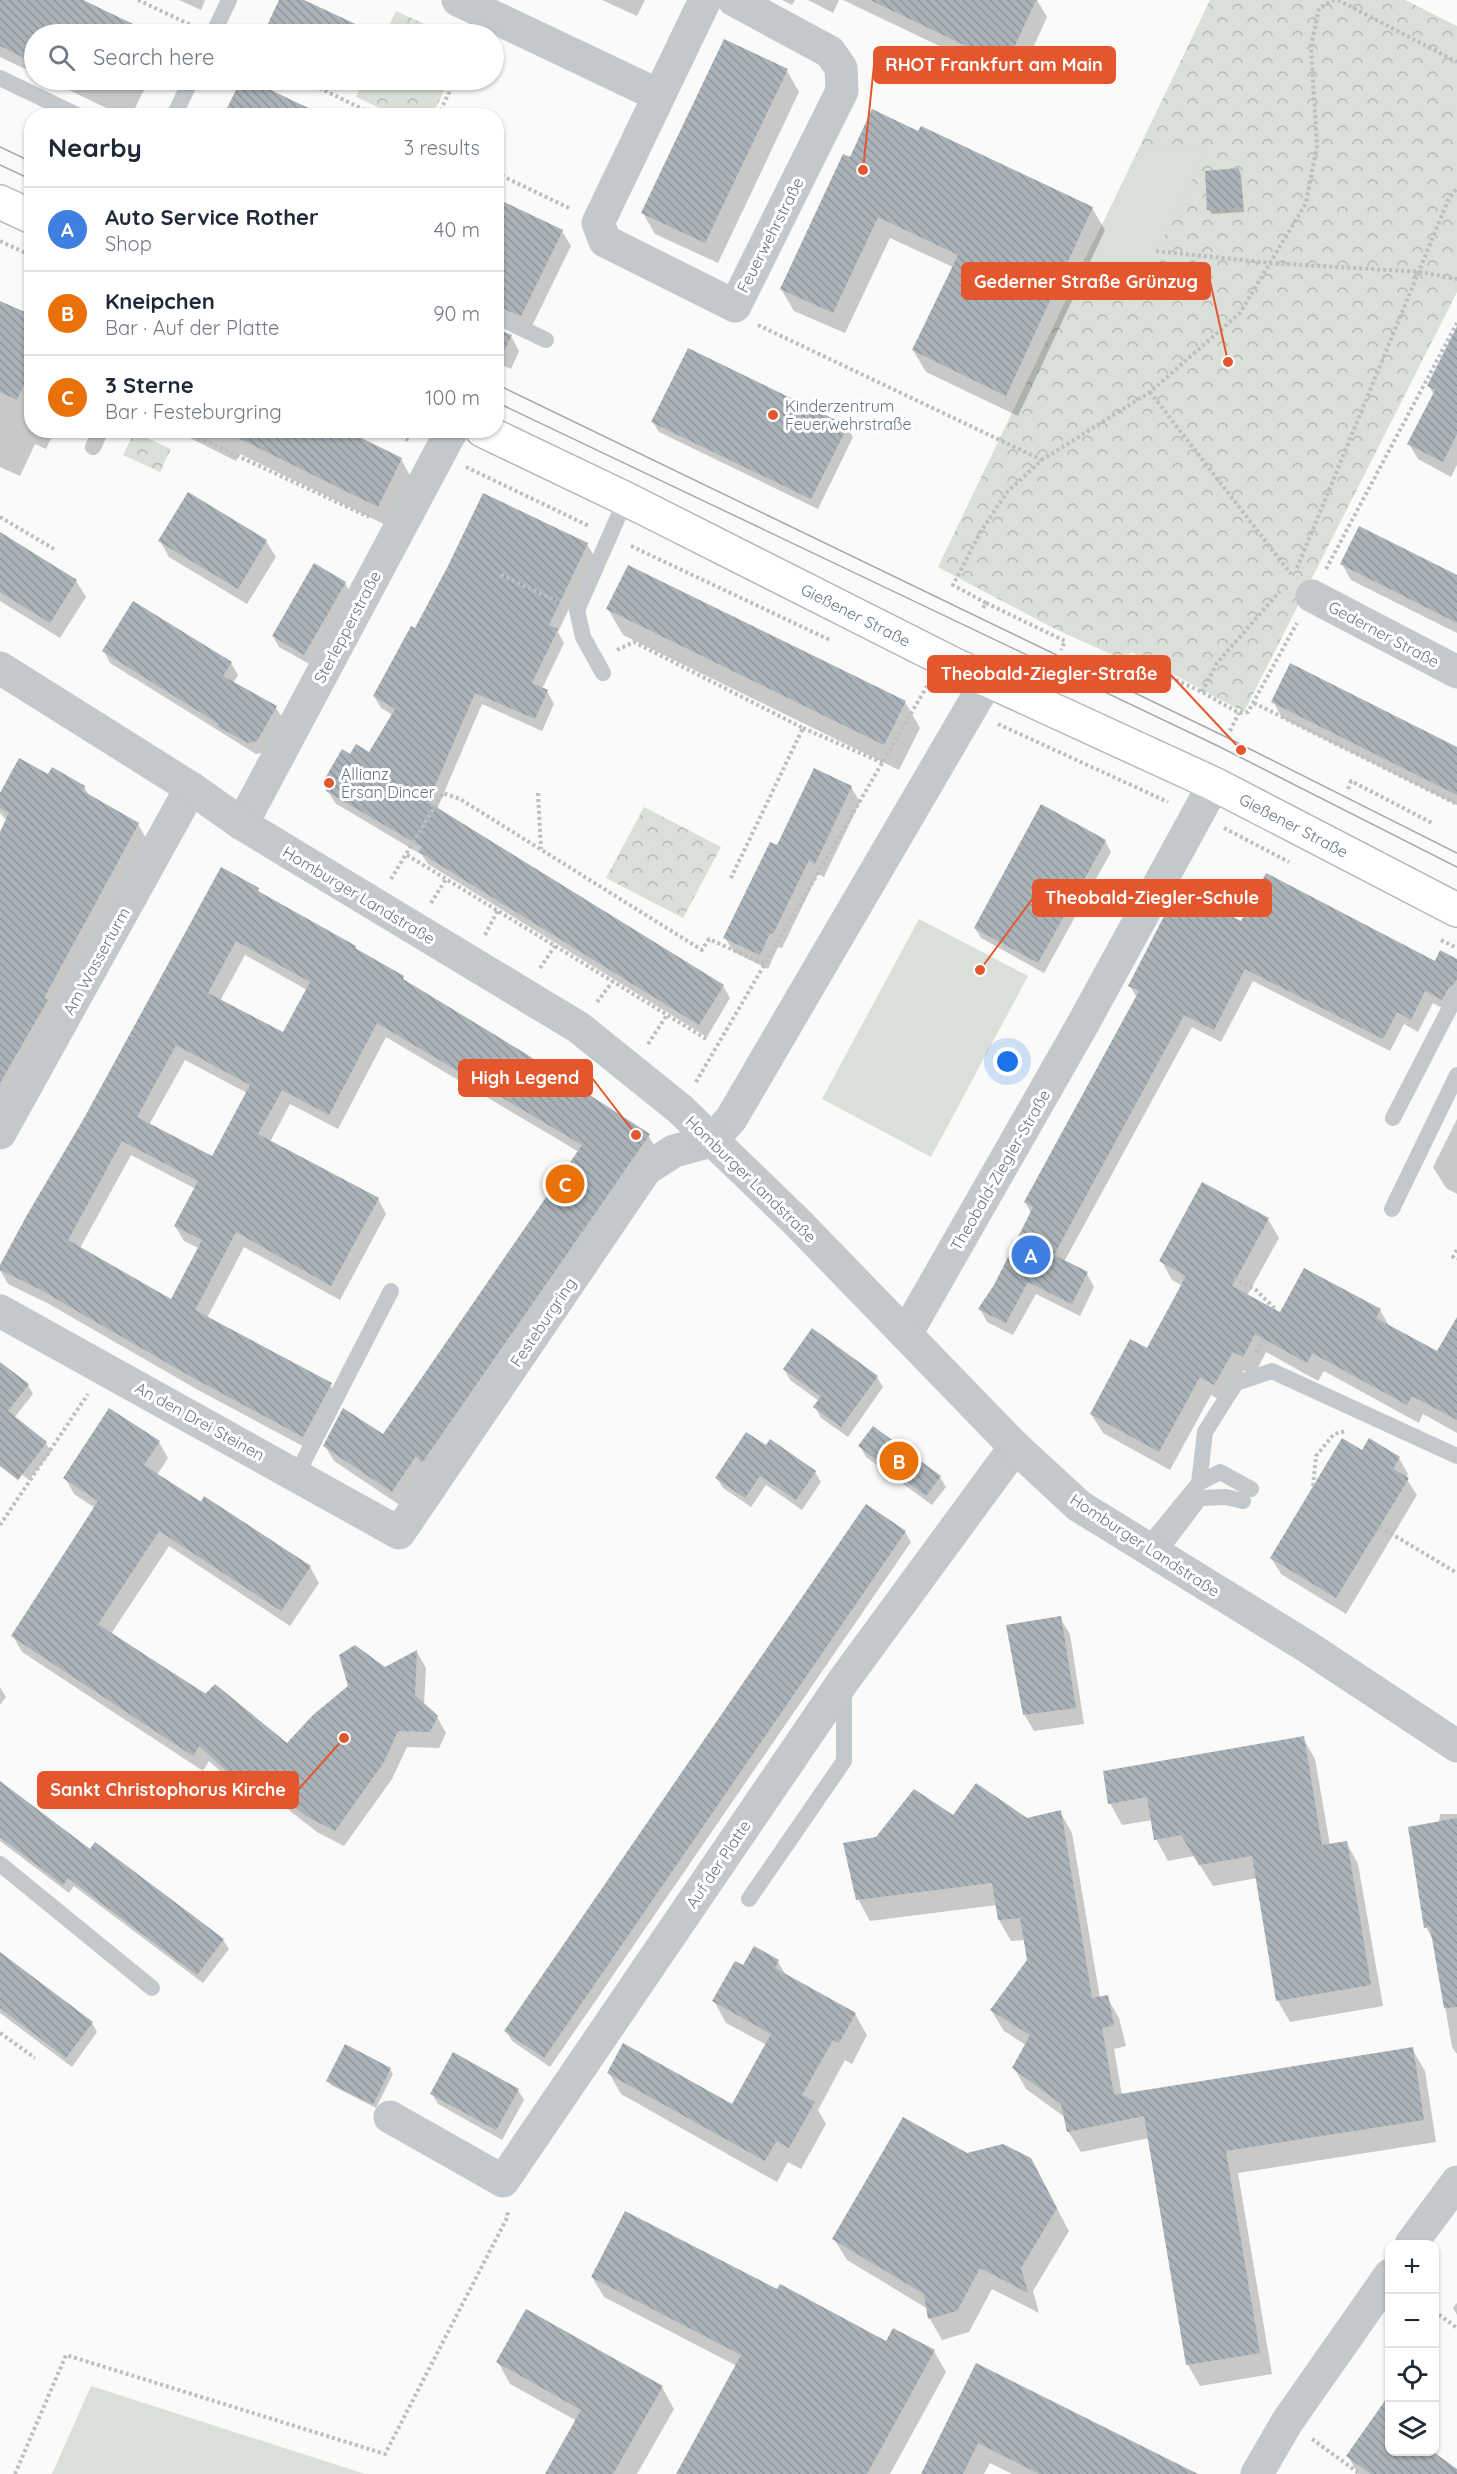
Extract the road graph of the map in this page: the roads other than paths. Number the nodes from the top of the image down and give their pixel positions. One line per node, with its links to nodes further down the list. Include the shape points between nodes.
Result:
1 (229, 0): 5 (lane)
2 (458, 0): 10 (street)
3 (705, 0): 10 (street)
4 (734, 0): 10 (street, Feuerwehrstraße, via 830,52 841,68 842,91 735,306 605,241 598,223)
5 (212, 24)
6 (0, 78): 7 (lane)
7 (24, 90)
8 (25, 90): 11 (lane)
9 (186, 90): 12 (lane)
10 (658, 95)
11 (62, 108)
12 (178, 108)
13 (0, 202): 14 (main road)
14 (24, 213)
15 (504, 320): 16 (lane)
16 (546, 340)
17 (98, 438): 20 (lane)
18 (499, 438): 21 (main road, Gießener Straße)
19 (446, 443): 29 (street, Sterlepperstraße)
20 (93, 447)
21 (626, 499): 25 (lane, via 577,610 583,636); 26 (main road, Gießener Straße)
22 (1302, 587): 24 (street, Gederner Straße)
23 (0, 668): 28 (street, Homburger Landstraße)
24 (1457, 672)
25 (603, 673)
26 (988, 679): 27 (main road, Gießener Straße); 35 (street, via 731,1119)
27 (1214, 784): 30 (main road, Gießener Straße); 39 (street, Theobald-Ziegler-Straße)
28 (191, 788): 29 (street, Homburger Landstraße); 34 (street, Am Wasserturm)
29 (242, 824): 35 (street, Homburger Landstraße, via 578,1027 680,1109)
30 (1457, 910)
31 (1457, 994): 33 (lane)
32 (1457, 1075): 36 (lane)
33 (1393, 1118)
34 (0, 1133)
35 (711, 1141): 39 (street, Homburger Landstraße); 44 (street, Festeburgring, via 674,1151 646,1169)
36 (1392, 1209)
37 (391, 1291): 42 (lane)
38 (0, 1311): 42 (street, An den Drei Steinen)
39 (906, 1334): 40 (street, Homburger Landstraße)
40 (1015, 1447): 45 (street, Homburger Landstraße, via 1079,1506); 46 (street, Auf der Platte)
41 (1457, 1456): 43 (lane, via 1272,1371 1236,1383 1205,1432)
42 (296, 1476): 44 (street, An den Drei Steinen)
43 (1198, 1483): 45 (lane); 45 (lane, via 1220,1472 1247,1495 1200,1498)
44 (399, 1533)
45 (1151, 1552): 47 (street, Homburger Landstraße, via 1306,1646)
46 (844, 1680): 49 (lane, via 843,1761); 51 (street, Auf der Platte, via 502,2181)
47 (1457, 1746)
48 (0, 1864): 50 (lane)
49 (749, 1899)
50 (152, 1988)
51 (390, 2117)
52 (1457, 2182): 53 (street)
53 (1415, 2240)
54 (1385, 2281): 55 (street, via 1287,2421)
55 (1257, 2474)

